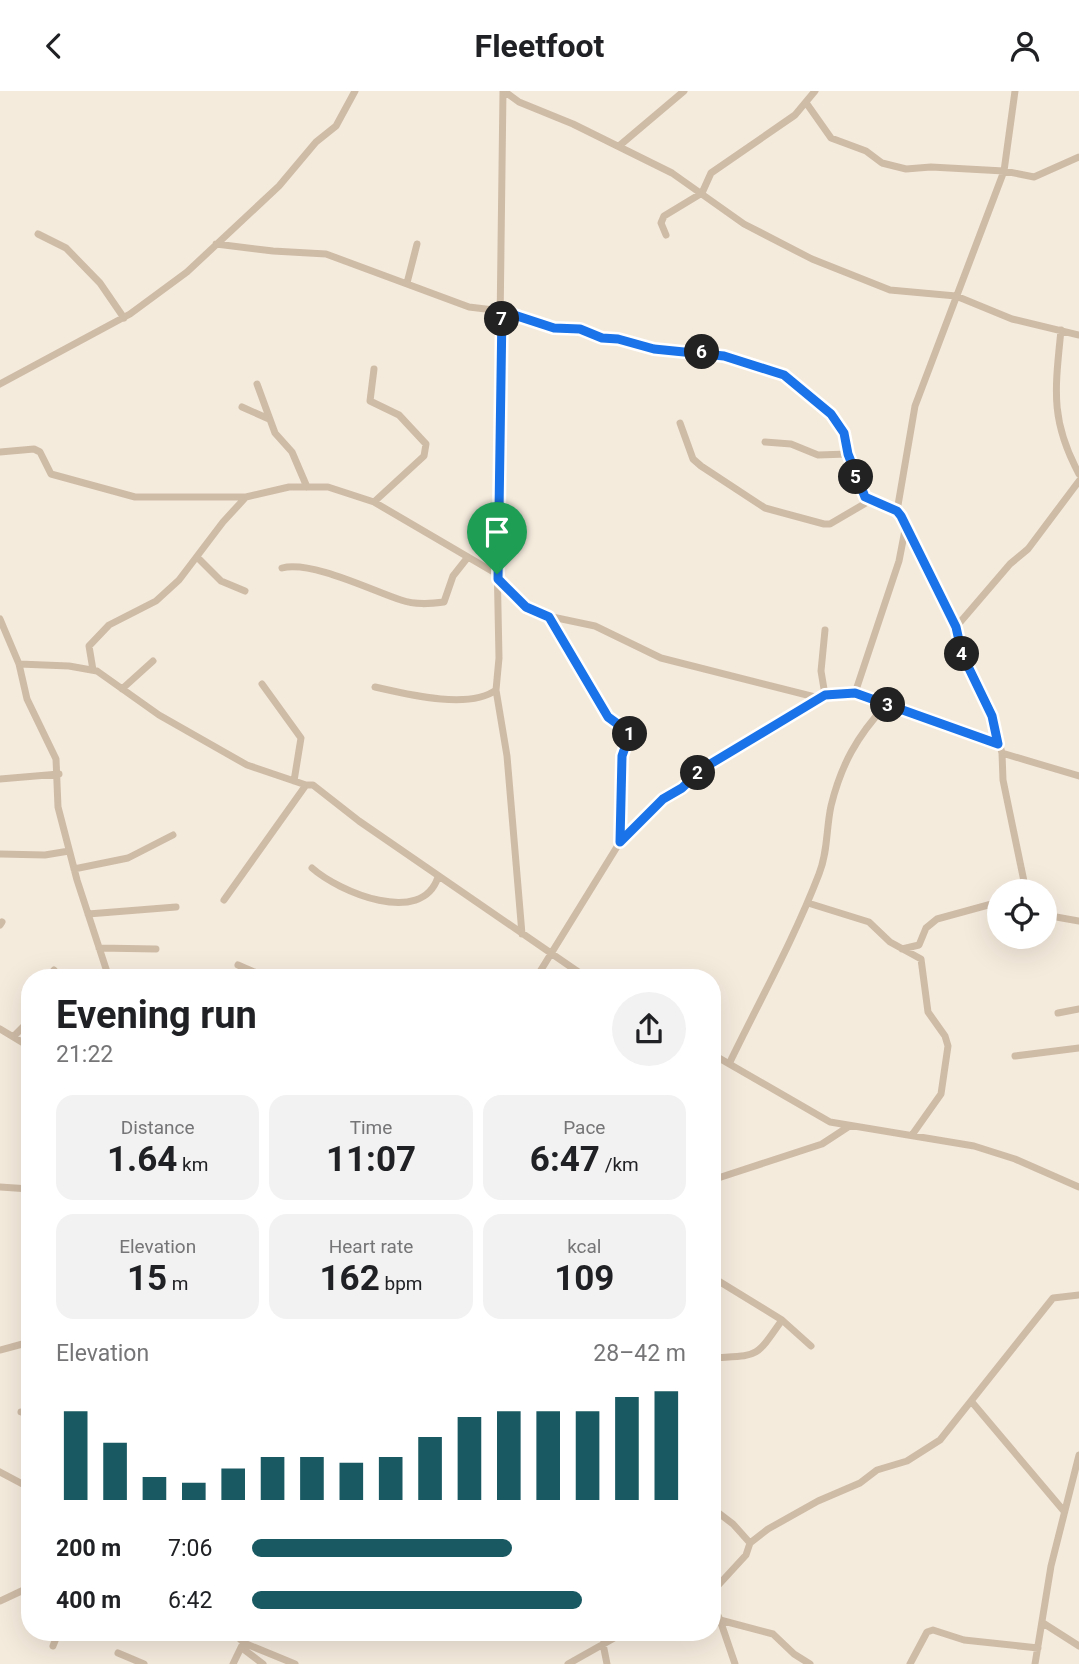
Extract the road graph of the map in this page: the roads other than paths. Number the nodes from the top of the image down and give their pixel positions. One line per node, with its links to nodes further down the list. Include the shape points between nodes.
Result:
1 (355, 91): 13 (street, via 336,125)
2 (504, 91): 7 (street); 17 (street)
3 (684, 91): 7 (street)
4 (815, 91): 6 (street)
5 (1014, 91): 9 (street)
6 (807, 104): 9 (street, via 831,138 866,151 882,163 906,169); 10 (street, via 710,173)
7 (619, 146): 10 (street)
8 (1079, 157): 9 (street, via 1034,177)
9 (1004, 171): 16 (street)
10 (702, 193): 12 (street, via 664,216 661,223); 16 (street, via 773,241 845,274 890,290)
11 (38, 234): 18 (street, via 66,248 100,283)
12 (666, 235)
13 (216, 244): 15 (street, via 313,251); 18 (street, via 187,272)
14 (417, 244): 15 (street)
15 (407, 283): 17 (street, via 469,307)
16 (956, 296): 19 (street, via 1012,319); 36 (street, via 915,406)
17 (502, 311): 29 (street, via 554,328 580,329 654,349 701,352 776,371 831,414 844,433); 41 (street)
18 (124, 318): 22 (street)
19 (1061, 330): 20 (street); 30 (street, via 1058,422)
20 (1079, 335)
21 (374, 369): 35 (street, via 370,401 399,415 426,444 424,456)
22 (0, 384)
23 (257, 384): 25 (street)
24 (242, 407): 25 (street)
25 (270, 420): 32 (street, via 292,452)
26 (680, 423): 34 (street, via 693,459 765,508 830,524)
27 (765, 442): 29 (street, via 791,444 818,455)
28 (0, 452): 33 (street, via 34,449 51,474 124,495)
29 (848, 454): 34 (street, via 860,489)
30 (1079, 474)
31 (1079, 481): 45 (street, via 1028,549)
32 (307, 487): 33 (street); 35 (street, via 328,487)
33 (246, 497): 39 (street)
34 (871, 500): 36 (street)
35 (374, 502): 38 (street)
36 (897, 511): 37 (street)
37 (905, 529): 45 (street); 54 (street, via 899,561)
38 (468, 557): 40 (street, via 453,576 444,602 427,604 400,600 326,574); 41 (street)
39 (198, 558): 42 (street, via 221,581); 49 (street, via 156,601 109,625 89,646)
40 (282, 568)
41 (497, 577): 43 (street, via 526,607); 53 (street)
42 (245, 591)
43 (549, 617): 55 (street, via 595,626 661,658); 65 (street, via 608,717 630,733 622,756)
44 (0, 619): 48 (street)
45 (956, 627): 57 (street, via 962,654 992,716)
46 (825, 630): 55 (street)
47 (153, 661): 52 (street)
48 (19, 664): 49 (street); 59 (street, via 27,699 50,743)
49 (93, 670): 52 (street)
50 (262, 684): 62 (street, via 301,738)
51 (375, 687): 53 (street, via 453,699 476,699)
52 (122, 689): 62 (street, via 247,765)
53 (496, 690): 79 (street, via 507,756)
54 (855, 693): 55 (street); 56 (street)
55 (823, 696): 65 (street, via 702,769)
56 (886, 705): 57 (street); 73 (street, via 851,747 841,771 830,808 824,862)
57 (998, 744): 58 (street)
58 (1002, 753): 60 (street); 71 (street, via 1003,781)
59 (59, 774): 61 (street); 66 (street, via 58,807)
60 (1079, 776)
61 (0, 779)
62 (295, 781): 63 (street)
63 (306, 785): 70 (street, via 313,785); 72 (street)
64 (173, 835): 68 (street, via 128,857)
65 (620, 842): 83 (street)
66 (69, 851): 67 (street); 68 (street)
67 (0, 854)
68 (74, 869): 76 (street)
69 (312, 869): 70 (street, via 327,882 398,905 426,896)
70 (438, 877): 79 (street)
71 (1023, 879)
72 (224, 900)
73 (808, 903): 82 (street, via 869,922); 98 (street)
74 (987, 905): 82 (street, via 937,919 926,928 919,944)
75 (176, 907): 76 (street)
76 (88, 914): 80 (street)
77 (1057, 917): 78 (street)
78 (1079, 921)
79 (522, 934): 83 (street)
80 (99, 948): 81 (street); 85 (street)
81 (156, 949)
82 (901, 949): 100 (street, via 920,959 928,1012 948,1046 941,1094)
83 (552, 956): 87 (street); 88 (street)
84 (238, 965): 86 (street)
85 (106, 969)
86 (247, 969)
87 (543, 969)
88 (573, 969)
89 (1079, 1009): 90 (street)
90 (1058, 1013)
91 (0, 1028): 93 (street)
92 (21, 1029): 93 (street)
93 (14, 1036): 94 (street)
94 (21, 1041)
95 (1079, 1048): 96 (street)
96 (1015, 1056)
97 (721, 1058): 98 (street)
98 (730, 1062): 99 (street, via 806,1109)
99 (848, 1127): 100 (street); 101 (street, via 822,1144)
100 (912, 1135): 103 (street, via 974,1146)
101 (721, 1176)
102 (0, 1187): 104 (street)
103 (1079, 1187)
104 (21, 1188)
105 (721, 1283): 107 (street)
106 (1079, 1295): 112 (street, via 1053,1299)
107 (782, 1320): 109 (street); 111 (street, via 758,1353)
108 (21, 1344): 110 (street)
109 (811, 1346)
110 (0, 1350)
111 (721, 1358)
112 (971, 1401): 116 (street); 118 (street, via 940,1440 927,1449 818,1501)
113 (1079, 1455): 116 (street)
114 (0, 1472): 115 (street)
115 (21, 1483)
116 (1063, 1510): 124 (street)
117 (721, 1515): 118 (street)
118 (750, 1543): 119 (street, via 746,1555)
119 (721, 1582)
120 (21, 1591): 121 (street)
121 (0, 1601)
122 (721, 1620): 142 (street, via 774,1634)
123 (721, 1623): 141 (street)
124 (1042, 1623): 132 (street); 133 (street)
125 (55, 1641): 130 (street)
126 (240, 1641): 131 (street)
127 (245, 1641): 131 (street)
128 (608, 1641): 129 (street)
129 (603, 1644): 139 (street); 140 (street)
130 (53, 1646)
131 (243, 1646): 136 (street); 137 (street); 138 (street)
132 (1079, 1646)
133 (1038, 1648): 143 (street, via 964,1640 933,1630 927,1632); 144 (street)
134 (118, 1653): 135 (street)
135 (144, 1664)
136 (233, 1664)
137 (262, 1664)
138 (295, 1664)
139 (568, 1664)
140 (607, 1664)
141 (734, 1664)
142 (810, 1664)
143 (910, 1664)
144 (1035, 1664)

